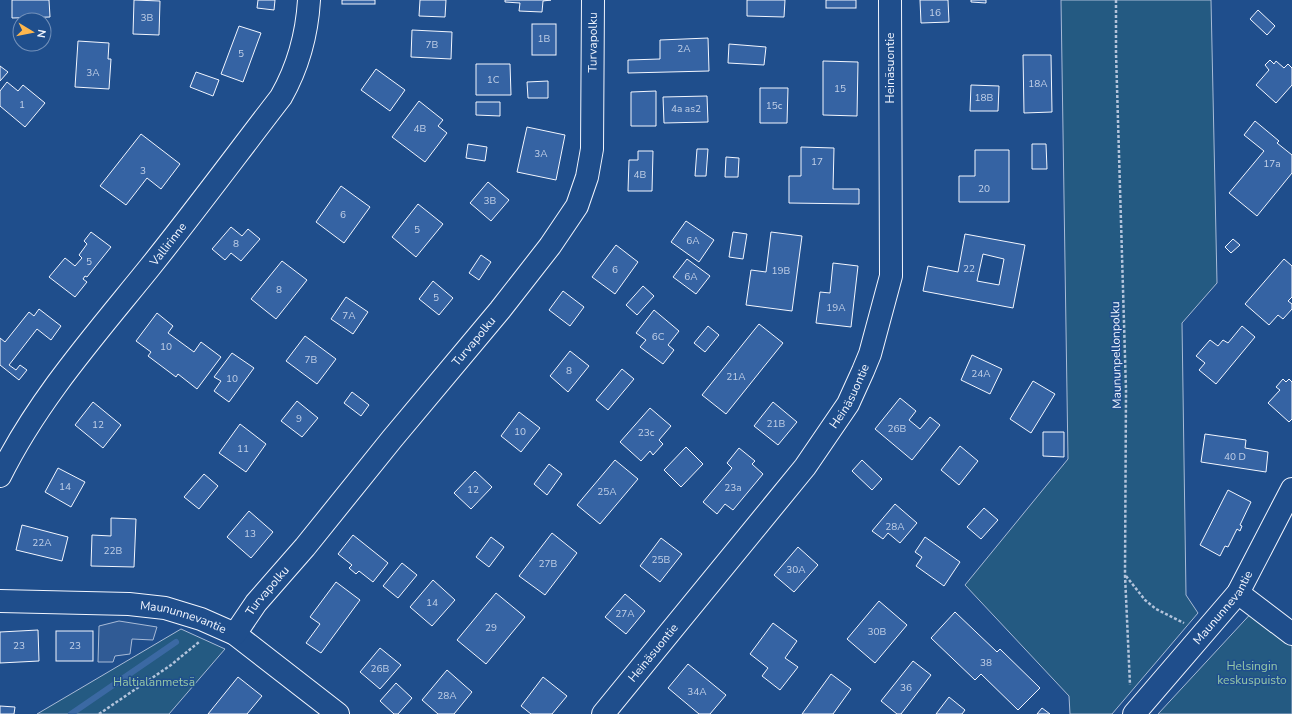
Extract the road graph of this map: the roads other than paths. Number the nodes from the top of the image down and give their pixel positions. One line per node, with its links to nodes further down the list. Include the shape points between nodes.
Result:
1 (309, 0): 4 (street, Vallirinne, via 300,54 291,80 281,97 183,226 64,374 12,452)
2 (593, 0): 8 (street, Turvapolku, via 592,149 587,178 577,206 518,287 256,603)
3 (890, 0): 11 (street, Heinäsuontie, via 891,276 864,371 848,404 805,467)
4 (0, 476)
5 (1292, 488): 6 (street, Maununnevantie)
6 (1238, 593): 9 (street); 12 (street, Maununnevantie)
7 (0, 601): 8 (street, Maununnevantie, via 136,604 165,608 202,619)
8 (235, 634): 10 (street, Maununnevantie)
9 (1292, 634)
10 (338, 714)
11 (603, 714)
12 (1134, 714)

